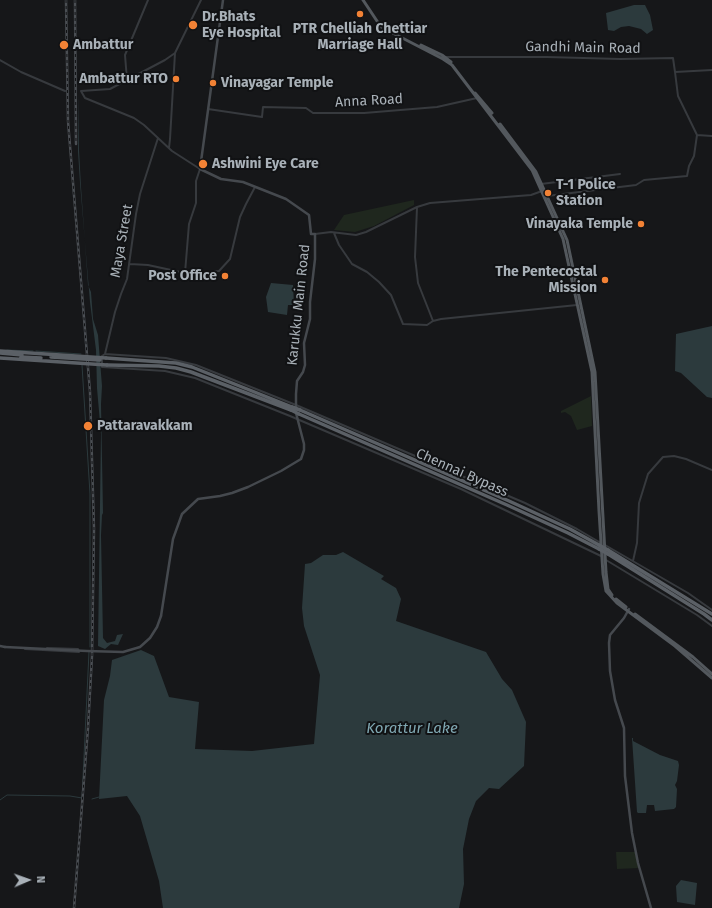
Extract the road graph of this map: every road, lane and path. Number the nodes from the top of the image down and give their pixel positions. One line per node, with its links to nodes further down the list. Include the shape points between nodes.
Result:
1 (148, 0): 10 (street, via 125,56)
2 (201, 0): 5 (street)
3 (223, 0): 13 (main road)
4 (364, 0): 6 (main road, via 382,27)
5 (175, 53): 10 (street); 17 (street)
6 (444, 58): 9 (street, Gandhi Main Road, via 673,58); 12 (main road); 20 (main road, via 452,63 487,107 532,167)
7 (0, 60): 11 (street)
8 (712, 70): 9 (street)
9 (675, 72): 14 (street, via 678,96)
10 (127, 80): 16 (street, via 110,89 81,91 85,98 134,118)
11 (65, 92)
12 (477, 98): 13 (street, Anna Road, via 437,107 364,113 313,113 306,108 263,107 262,117); 22 (main road, via 532,170)
13 (208, 109): 18 (main road)
14 (697, 135): 15 (street); 23 (street, via 694,156 687,176 644,180 636,185)
15 (712, 136)
16 (158, 138): 17 (street); 27 (street, Maya Street, via 140,194)
17 (169, 148): 18 (street)
18 (200, 169): 21 (main road, via 222,179 243,182); 28 (street, via 196,181 196,203 189,224)
19 (620, 174): 20 (street)
20 (541, 184): 22 (main road)
21 (255, 187): 26 (main road, Karukku Main Road, via 286,199 308,214 311,234); 28 (street, via 240,218 227,264 219,271)
22 (543, 191): 23 (main road); 24 (street, via 531,195 430,203); 29 (main road, via 563,239)
23 (547, 196): 29 (main road, via 567,240)
24 (417, 207): 25 (street, via 370,231 356,234); 30 (street, via 415,257 418,283)
25 (334, 233): 26 (street); 30 (street, via 352,264 367,272 391,295 403,324 427,325)
26 (315, 234): 33 (main road, Karukku Main Road, via 310,319 304,344 305,365 297,381)
27 (130, 264): 28 (street); 32 (street, Maya Street, via 115,312)
28 (185, 273)
29 (580, 306): 30 (street); 37 (main road, via 595,372)
30 (433, 321)
31 (0, 355): 31 (main road, via 71,355 71,363); 32 (highway, bridge); 32 (highway, bridge, via 72,356); 32 (highway, bridge, via 72,363)
32 (106, 361): 33 (street, via 166,358 196,365); 34 (highway, Chennai Bypass, via 176,368); 34 (highway, Chennai Bypass, via 166,362 192,367); 35 (street, via 195,378)
33 (296, 405): 35 (main road, Karukku Main Road); 38 (street, via 525,503 577,529)
34 (291, 409): 38 (highway, Chennai Bypass, bridge, via 568,533)
35 (298, 419): 40 (street, via 461,489); 49 (main road, Karukku Main Road, bridge, via 304,444 301,459 248,487 220,496 198,499 182,514 173,539 161,616 154,633 145,643 123,652)
36 (712, 470): 42 (street, via 674,456 663,457 648,474 639,503 637,543)
37 (600, 488): 38 (main road); 38 (main road)
38 (601, 545): 39 (highway, Chennai Bypass, bridge); 40 (main road); 41 (main road); 42 (street)
39 (608, 552): 45 (highway, Chennai Bypass); 46 (highway, Chennai Bypass)
40 (603, 557): 41 (street); 43 (main road, via 606,591)
41 (606, 560): 43 (main road, via 608,589); 48 (street)
42 (633, 561): 44 (street)
43 (628, 610): 47 (main road); 52 (main road, via 610,635 610,672 624,728 624,776 632,833)
44 (712, 610)
45 (712, 614)
46 (712, 620)
47 (647, 624): 50 (main road); 51 (main road)
48 (712, 626)
49 (0, 646): 49 (street, via 79,650 78,653)
50 (712, 674)
51 (712, 678)
52 (651, 908)

